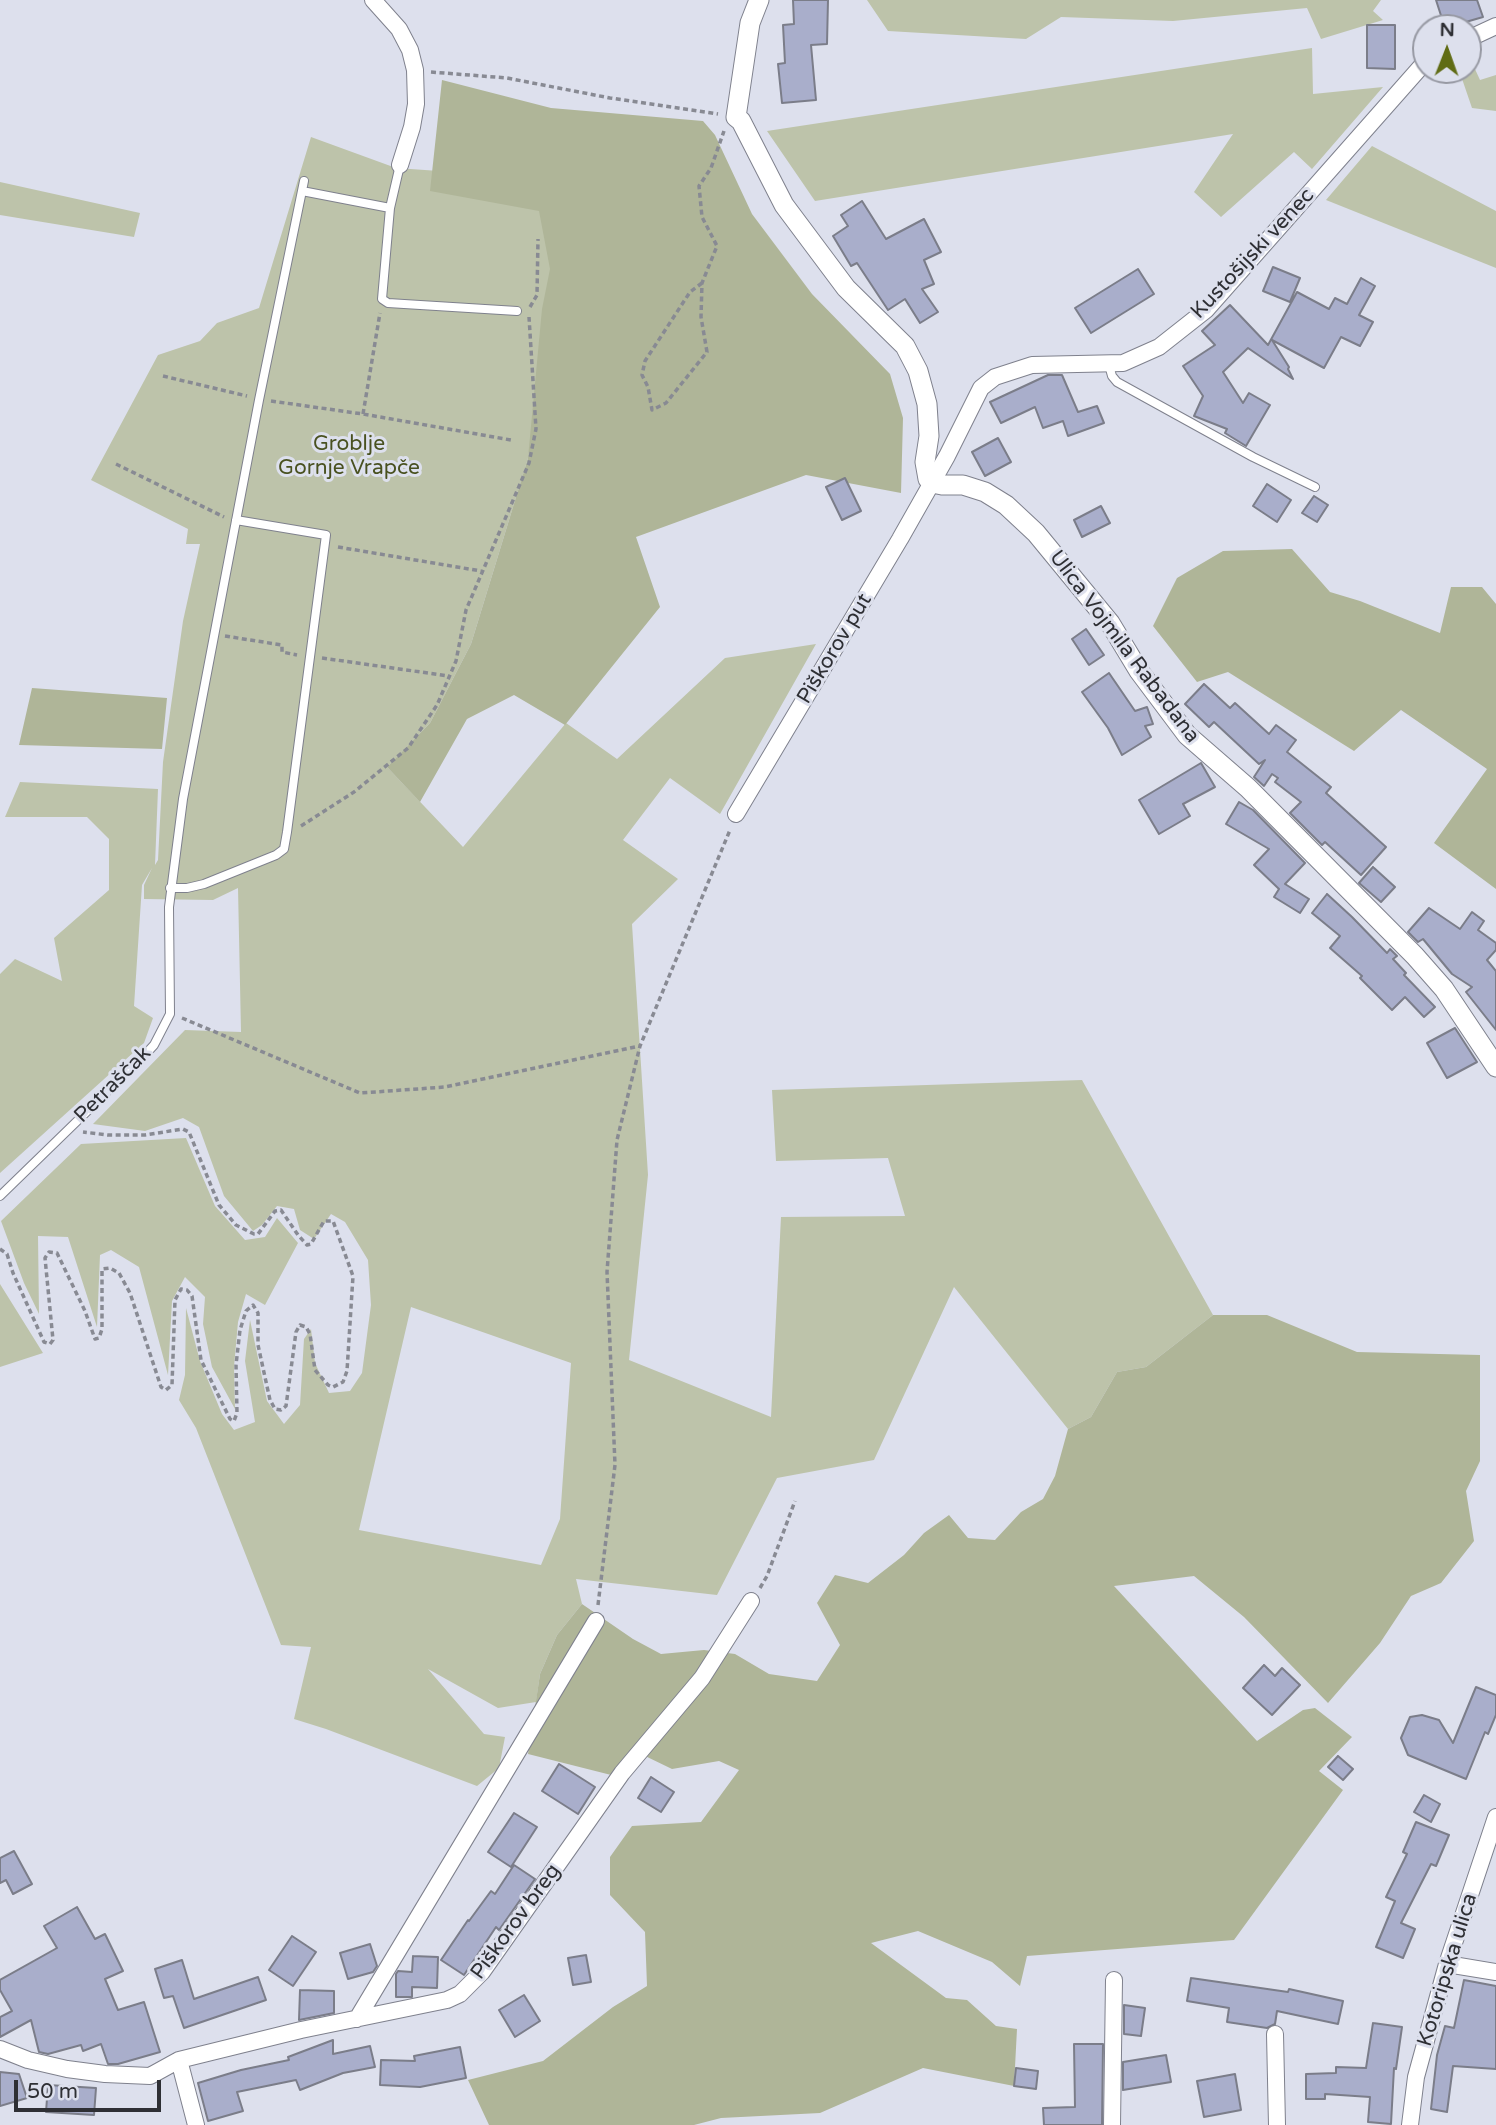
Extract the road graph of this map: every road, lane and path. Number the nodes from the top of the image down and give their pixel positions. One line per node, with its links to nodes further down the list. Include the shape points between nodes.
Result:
1 (373, 0): 3 (street, via 399,29)
2 (759, 0): 5 (street, via 750,23)
3 (415, 71): 5 (path, via 508,78); 6 (street, via 414,116)
4 (1412, 77): 14 (street, Kustošijski venec, via 1206,310 1140,357)
5 (732, 116): 11 (path, via 699,186 702,217 717,246); 20 (street, via 741,121 784,205 846,288 905,346 927,404 925,471)
6 (400, 165): 9 (lane)
7 (304, 181): 8 (lane, Petraščak)
8 (302, 191): 9 (lane); 16 (lane, Petraščak)
9 (390, 208): 12 (lane)
10 (538, 239): 24 (path, via 537,295 527,310 536,429 529,463)
11 (702, 283): 11 (path, via 707,352 666,403 652,410 642,375 645,361 690,292)
12 (385, 301): 13 (lane); 17 (path)
13 (517, 312)
14 (1109, 365): 20 (street, Kustošijski venec, via 1031,365 995,377 975,396); 21 (lane, via 1117,382)
15 (163, 376): 16 (path)
16 (259, 400): 17 (path); 22 (lane, Petraščak)
17 (363, 414): 18 (path)
18 (511, 440)
19 (116, 464): 22 (path)
20 (932, 483): 28 (street, Piškorov put); 33 (street, Ulica Vojmila Rabadana, via 985,492 1036,533 1110,623 1187,735 1248,788 1415,956 1444,989)
21 (1315, 487)
22 (236, 520): 23 (lane, via 321,533 326,535); 25 (lane, Petraščak)
23 (326, 545): 24 (path); 26 (lane)
24 (481, 571): 27 (path)
25 (213, 635): 26 (path, via 282,645 282,652); 30 (lane, Petraščak)
26 (311, 657): 27 (path); 29 (lane)
27 (450, 676): 29 (path, via 408,748)
28 (736, 814): 32 (path)
29 (286, 838): 30 (lane, via 284,849 276,855 204,884)
30 (170, 888): 31 (lane, Petraščak)
31 (170, 1014): 32 (path, via 360,1093 445,1087); 34 (lane, Petraščak, via 154,1045)
32 (640, 1046): 39 (path, via 617,1140 607,1272 615,1465)
33 (1496, 1067)
34 (67, 1130): 35 (lane, Petraščak); 36 (path, via 145,1135 183,1129 189,1132 219,1205 236,1224 258,1234 281,1210 307,1245 324,1222 333,1221 353,1276 343,1382 328,1385 315,1370 310,1334 300,1325 285,1406 275,1409 253,1305 240,1330 237,1413 230,1419 201,1360 192,1296 187,1290 181,1289 175,1300 172,1385 166,1390 161,1387 120,1273 102,1269 102,1329 95,1339 57,1253 49,1252 50,1344 44,1342 7,1254)
35 (0, 1196)
36 (0, 1248)
37 (795, 1501): 38 (path, via 767,1576)
38 (751, 1601): 44 (street, Piškorov breg, via 702,1678 622,1773 482,1972 447,2000)
39 (596, 1621): 44 (street)
40 (1496, 1817): 41 (street, Kotoripska ulica)
41 (1447, 1964): 42 (street); 51 (street, Kotoripska ulica, via 1416,2077)
42 (1496, 1972)
43 (1114, 1980): 49 (street)
44 (357, 2019): 47 (street, Piškorov breg)
45 (1275, 2034): 50 (street)
46 (0, 2049): 47 (street, Piškorov breg, via 28,2060 105,2074 150,2076)
47 (179, 2060): 48 (street)
48 (197, 2125)
49 (1112, 2125)
50 (1277, 2125)
51 (1410, 2125)

